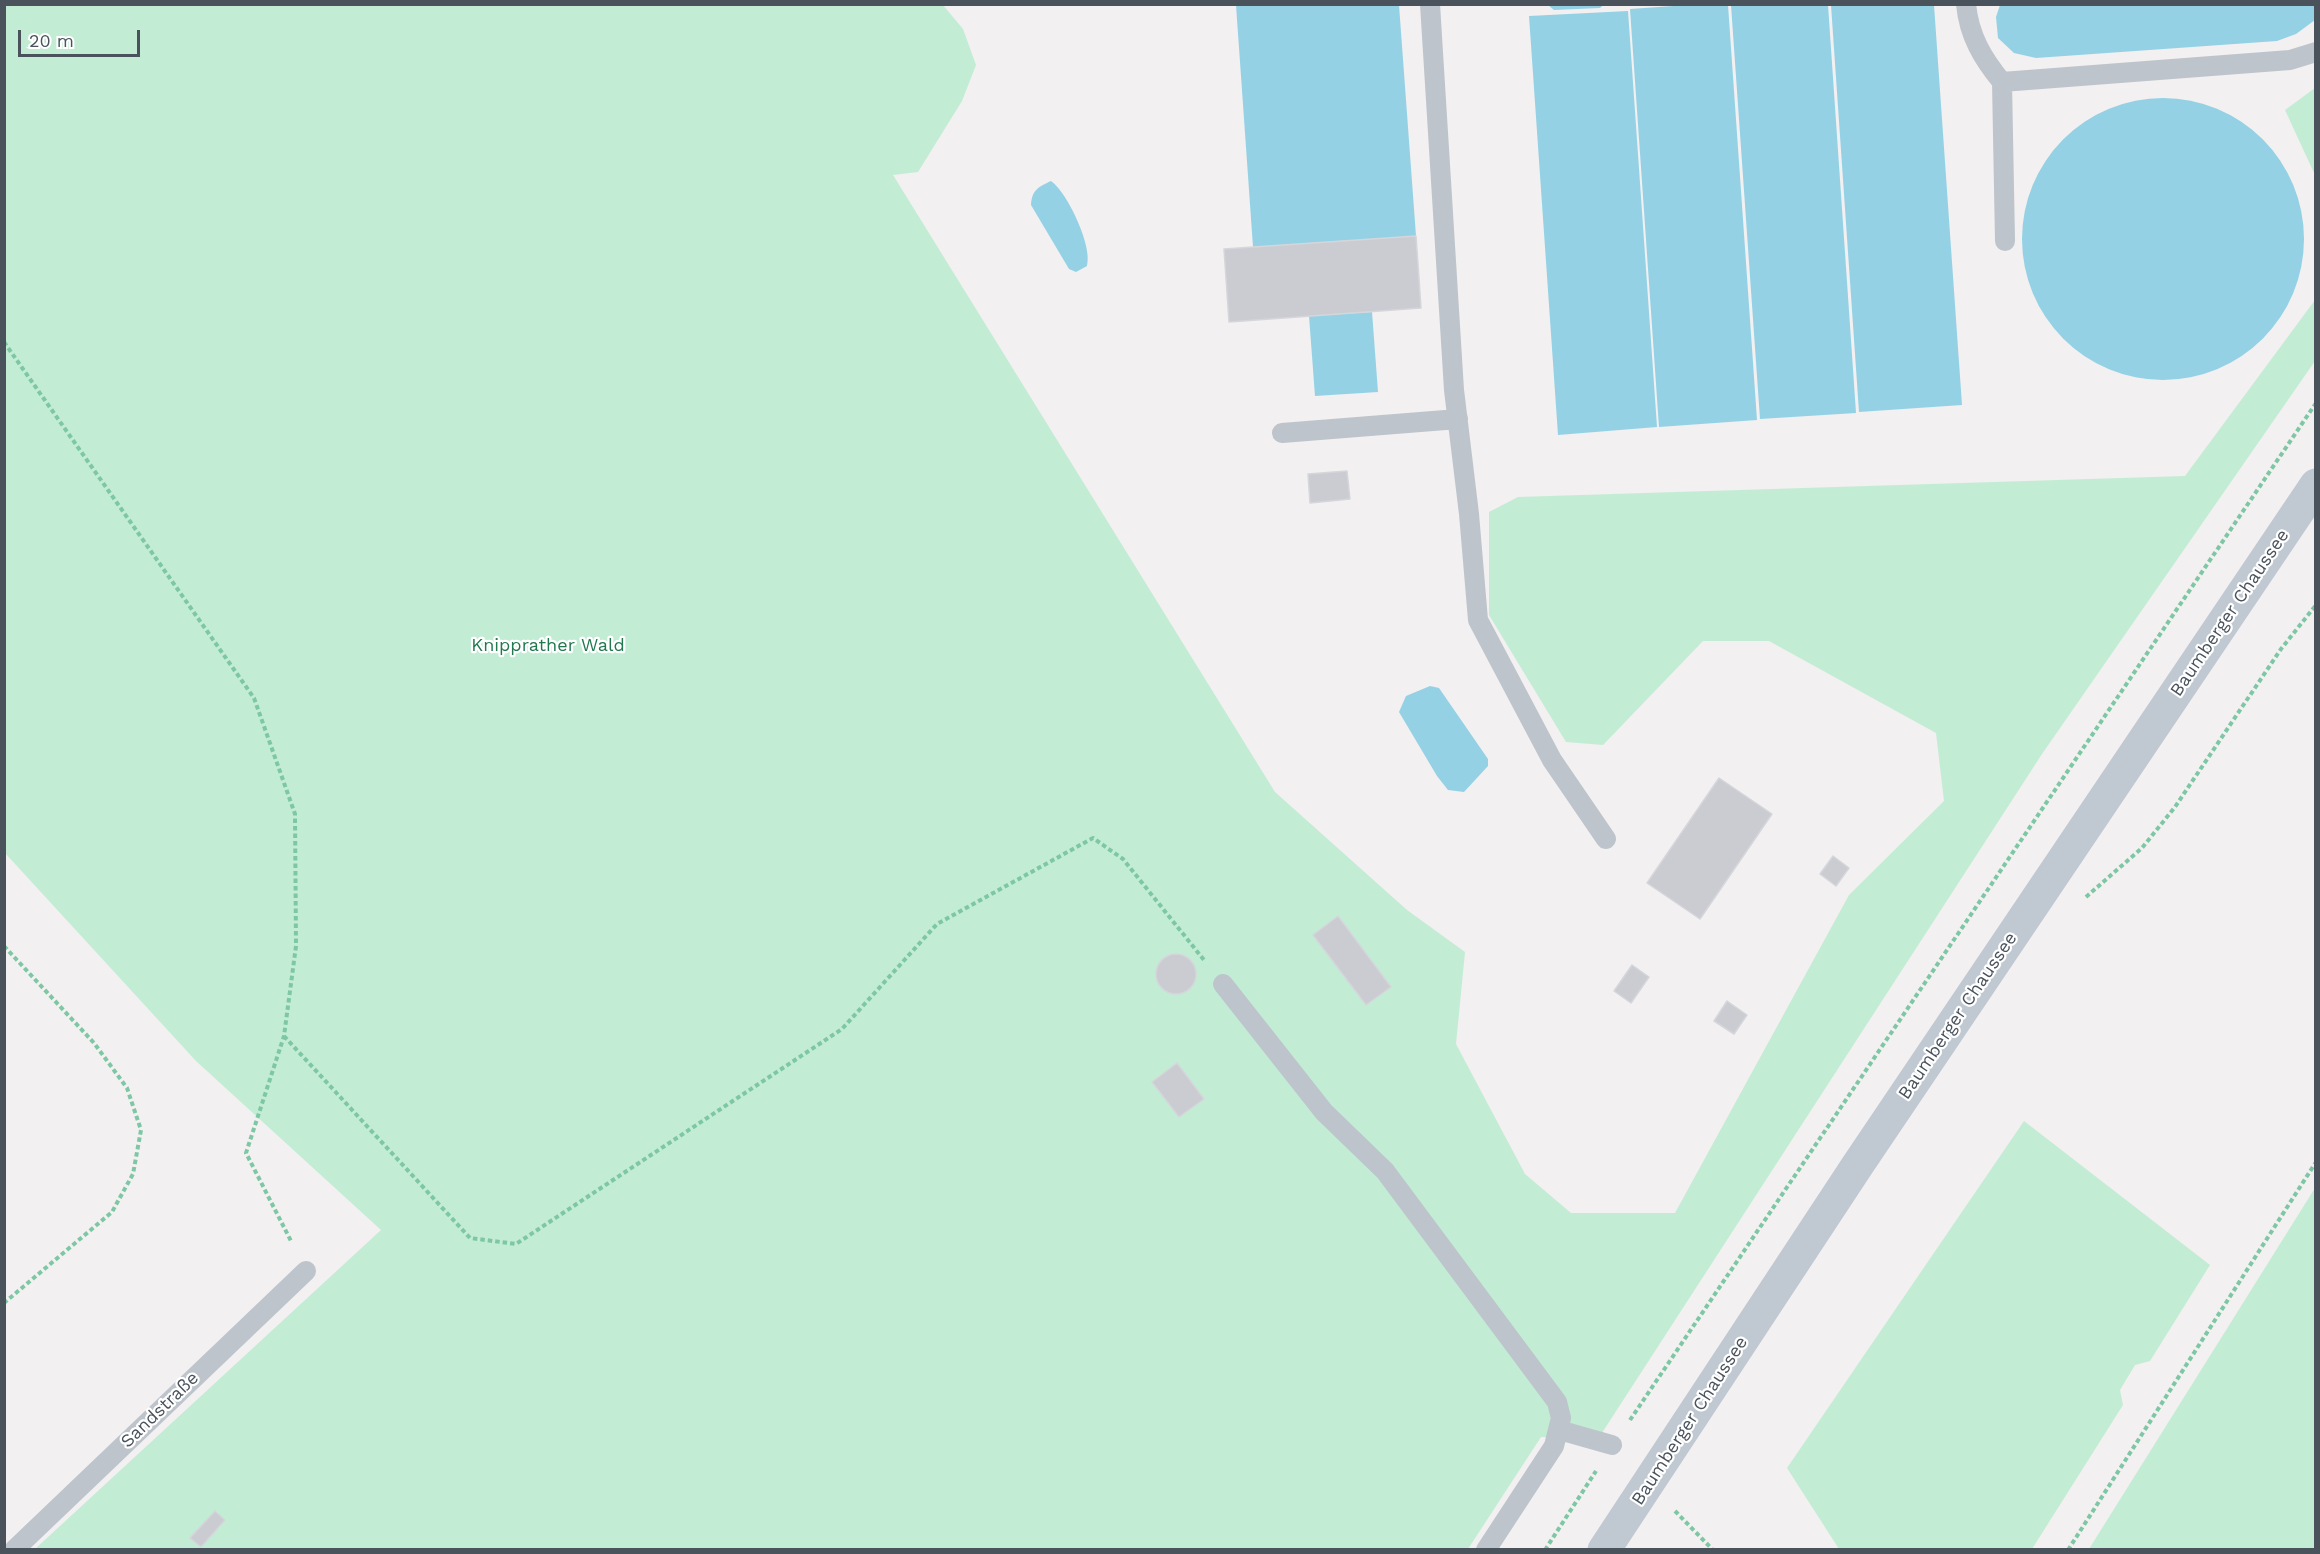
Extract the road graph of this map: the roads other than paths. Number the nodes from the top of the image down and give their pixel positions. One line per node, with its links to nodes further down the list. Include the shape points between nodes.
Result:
1 (1430, 4): 6 (lane)
2 (1966, 4): 4 (lane, via 1968,22 1983,58)
3 (2316, 52): 4 (lane, via 2290,60)
4 (2002, 82): 5 (lane)
5 (2005, 241)
6 (1458, 418): 7 (lane); 9 (lane, via 1478,620 1552,760)
7 (1282, 433)
8 (2316, 485): 16 (street, Baumberger Chaussee)
9 (1606, 839)
10 (1223, 984): 12 (lane, via 1324,1112 1384,1172 1557,1402)
11 (306, 1271): 14 (lane, Sandstraße)
12 (1559, 1430): 13 (lane); 15 (lane, via 1554,1446)
13 (1612, 1445)
14 (14, 1550)
15 (1486, 1550)
16 (1604, 1550)

